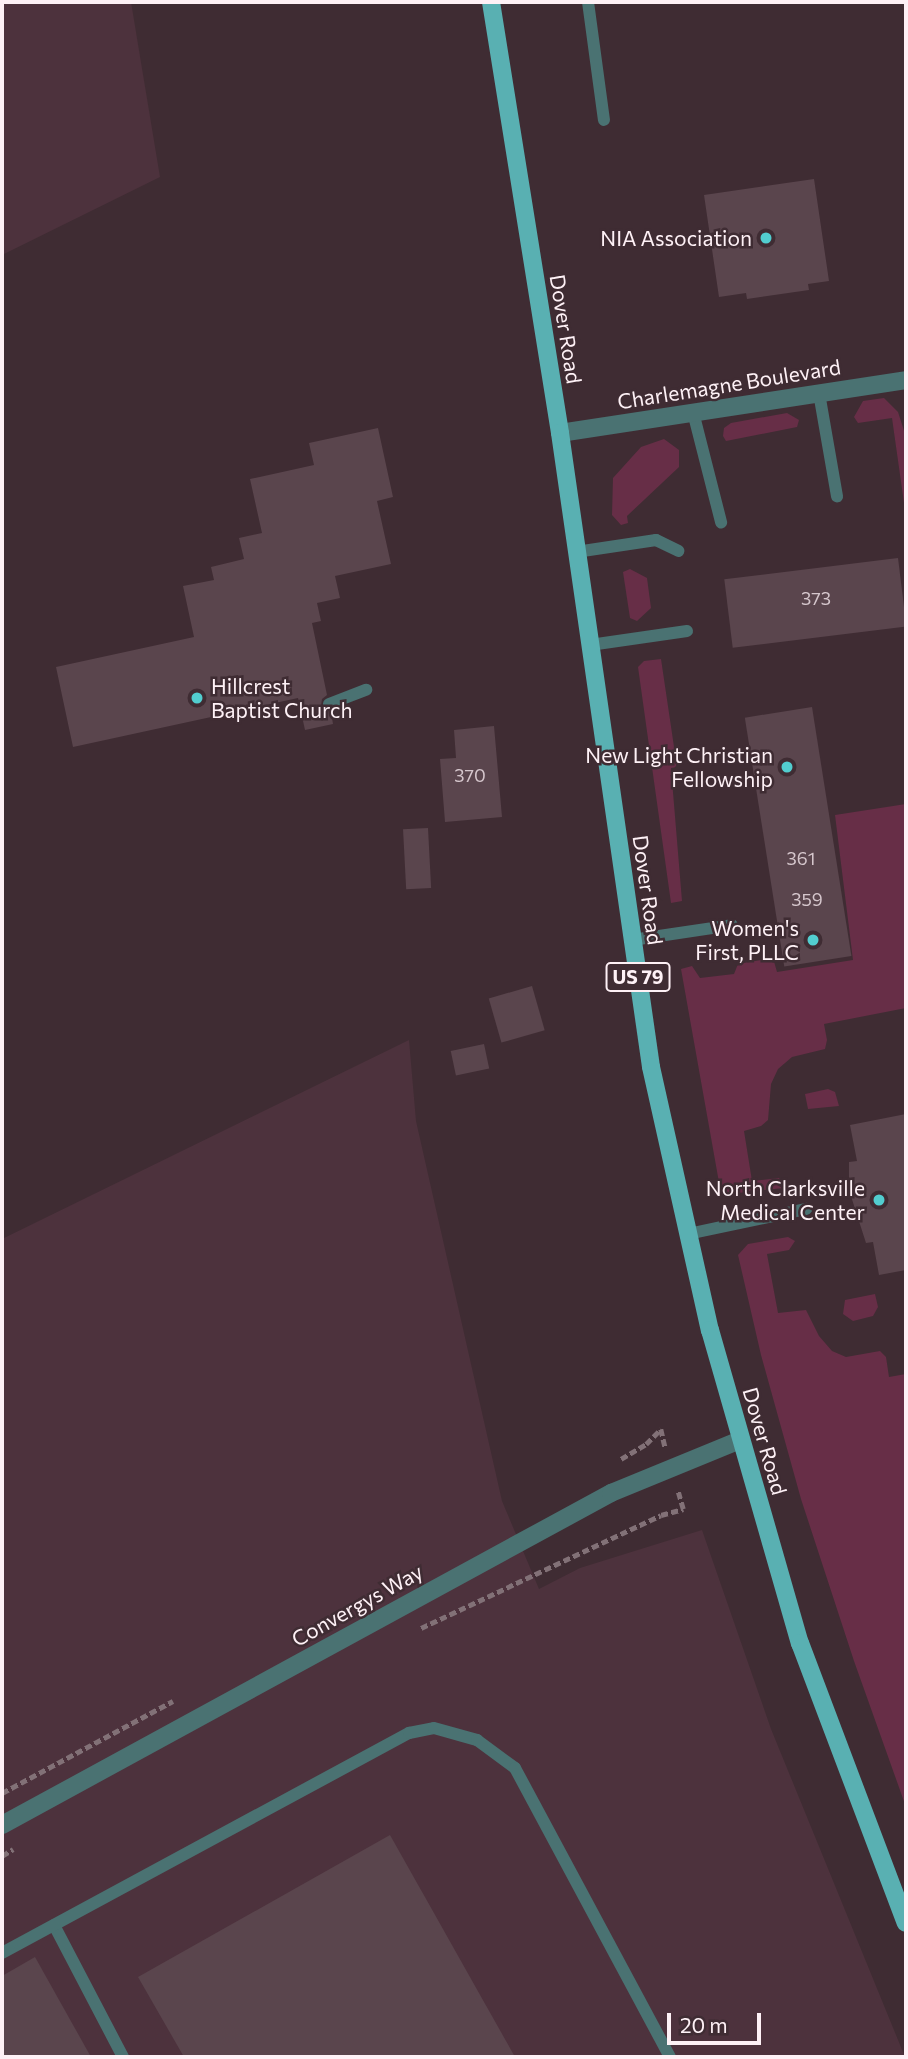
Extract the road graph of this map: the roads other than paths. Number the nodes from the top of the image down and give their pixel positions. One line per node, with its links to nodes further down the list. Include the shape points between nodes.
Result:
1 (491, 2): 7 (main road, Dover Road / US 79)
2 (588, 2): 3 (lane)
3 (604, 120)
4 (906, 380): 5 (street, Charlemagne Boulevard)
5 (819, 393): 6 (street, Charlemagne Boulevard); 8 (lane)
6 (693, 412): 7 (street, Charlemagne Boulevard); 9 (lane)
7 (560, 433): 11 (main road, Dover Road / US 79)
8 (837, 496)
9 (721, 522)
10 (679, 551): 11 (lane, via 656,540)
11 (576, 552): 13 (main road, Dover Road / US 79)
12 (687, 631): 13 (lane)
13 (590, 645): 17 (main road, Dover Road / US 79)
14 (366, 690): 15 (lane)
15 (329, 704)
16 (732, 925): 17 (lane)
17 (632, 940): 19 (main road, Dover Road / US 79, via 651,1067)
18 (806, 1209): 19 (lane)
19 (688, 1234): 20 (main road, Dover Road / US 79)
20 (740, 1440): 21 (street, Convergys Way, via 611,1493); 22 (main road, Dover Road / US 79, via 800,1643)
21 (2, 1825)
22 (906, 1923)
23 (54, 1925): 24 (lane); 25 (lane); 26 (lane, via 410,1733 434,1728 477,1740 514,1768)
24 (2, 1953)
25 (123, 2057)
26 (670, 2057)

